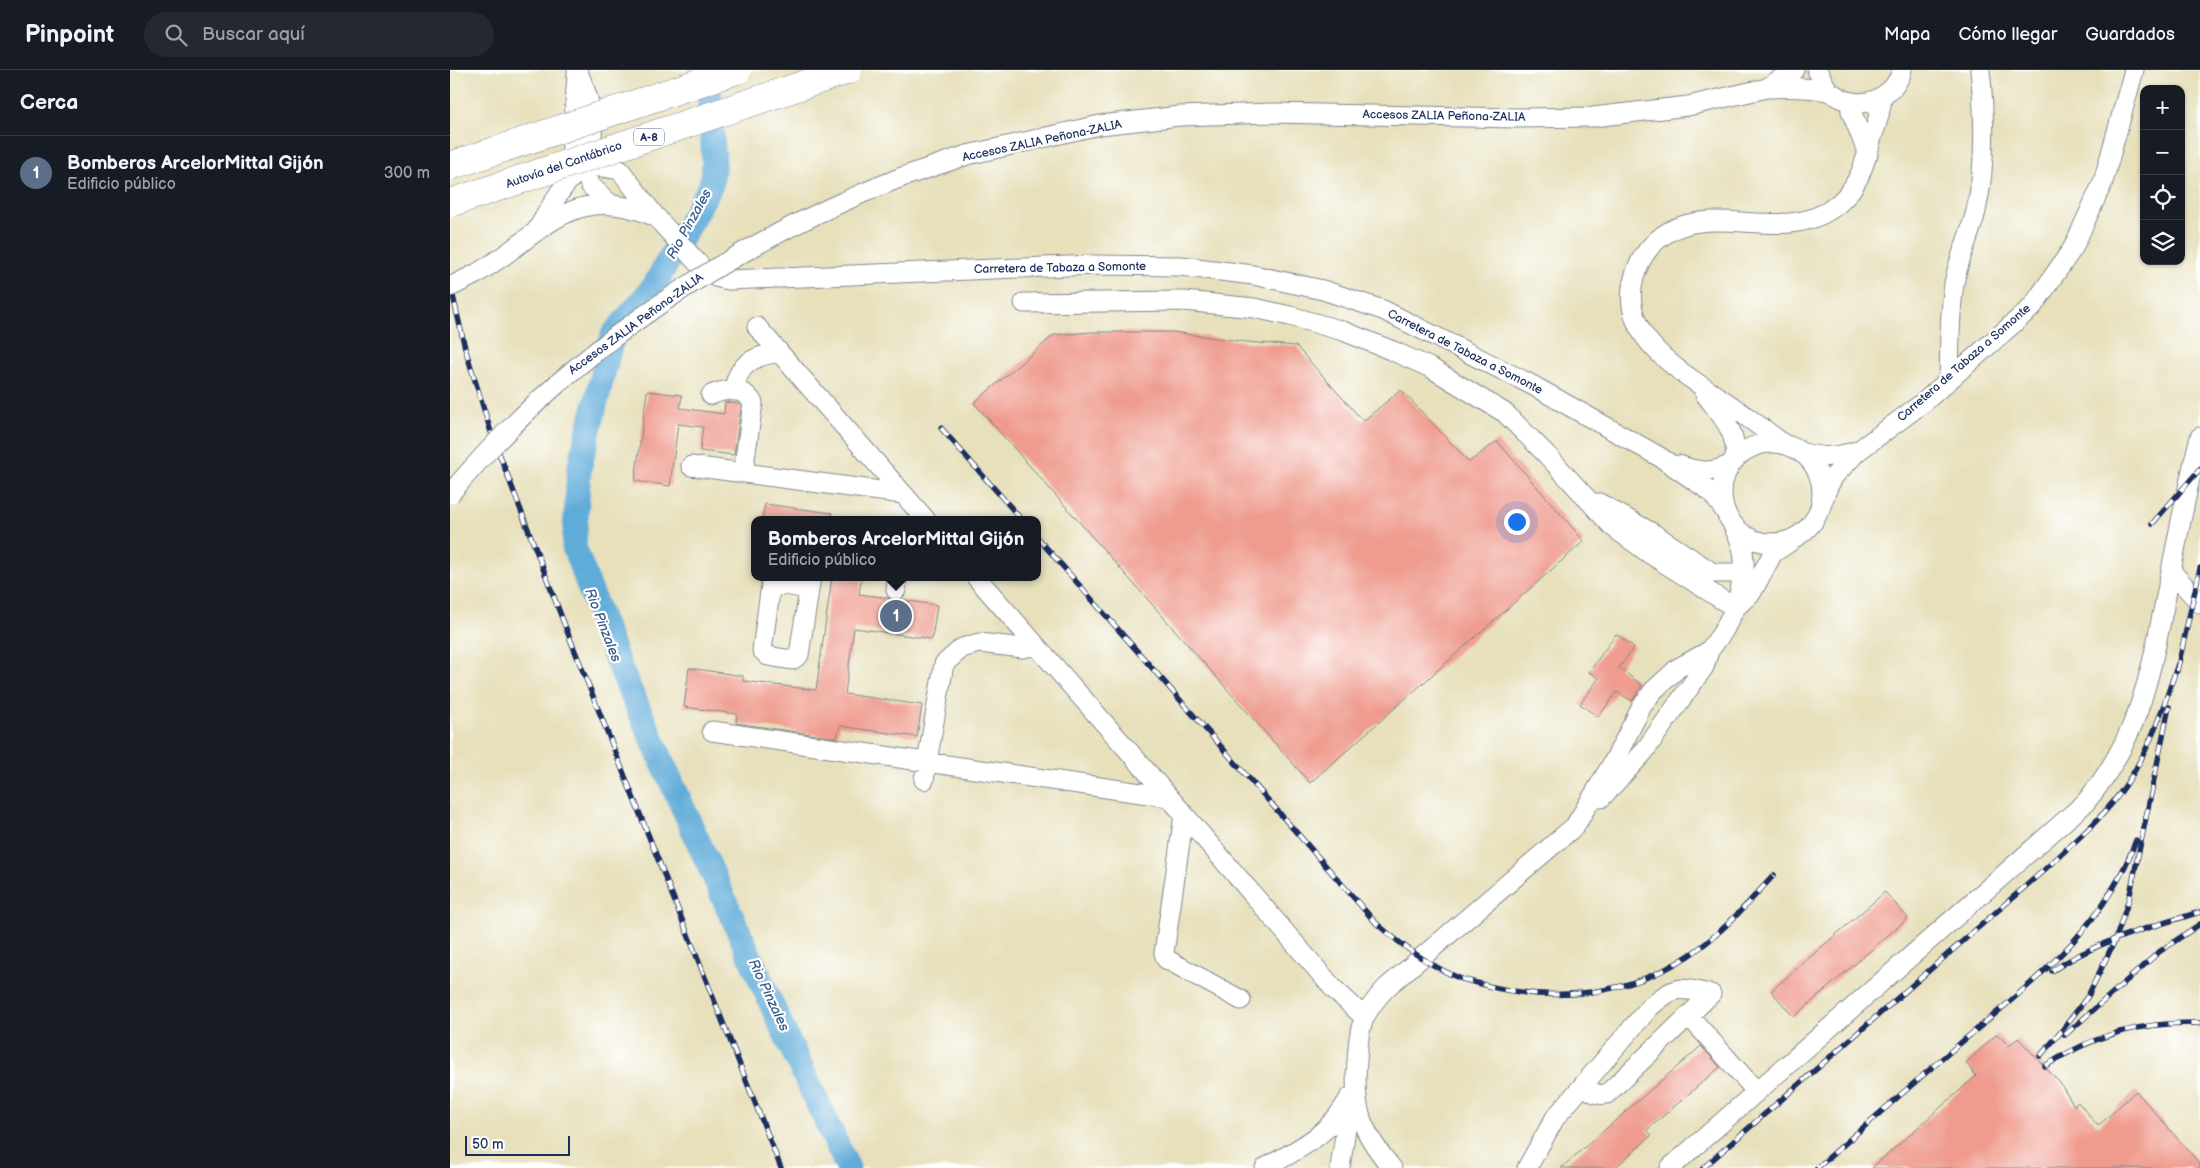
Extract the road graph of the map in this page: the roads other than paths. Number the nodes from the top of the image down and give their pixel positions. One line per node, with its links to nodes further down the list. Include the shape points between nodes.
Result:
1 (577, 70): 13 (street)
2 (737, 70): 15 (highway, bridge)
3 (848, 70): 19 (highway, Autovía del Cantábrico / A-8, bridge)
4 (1794, 70): 9 (street, Accesos ZALIA Peñona-ZALIA)
5 (1817, 70): 10 (street)
6 (1902, 70): 11 (street, via 1895,85)
7 (1980, 70): 27 (street, via 1984,146 1980,188 1954,282 1950,311)
8 (2134, 70): 27 (street, Carretera de Tabaza a Somonte, via 2103,182 2073,248 2032,307)
9 (1767, 88): 10 (street, via 1801,87); 39 (street, Accesos ZALIA Peñona-ZALIA, bridge, via 1688,106 1594,117 1272,113 1180,116 1100,126 967,155 854,196 788,227 686,285 586,358 547,392 484,453)
10 (1829, 92): 12 (street)
11 (1882, 97): 12 (street, via 1864,103); 14 (street)
12 (1850, 102): 14 (street)
13 (583, 112): 16 (street, Carretera de Tabaza a Somonte, via 600,127); 17 (street)
14 (1868, 154): 28 (street, via 1852,189 1838,204 1814,218 1795,222 1684,225 1654,242 1645,252 1632,287 1634,314 1639,327 1654,350)
15 (450, 166)
16 (620, 170): 17 (street, via 602,166); 20 (street, Carretera de Tabaza a Somonte)
17 (576, 174): 18 (street); 21 (street, via 572,195); 22 (street)
18 (609, 203): 20 (street, Carretera de Tabaza a Somonte, via 633,207); 21 (street, Carretera de Tabaza a Somonte, via 574,209)
19 (450, 204)
20 (657, 219): 34 (street, Carretera de Tabaza a Somonte, via 704,270 715,276 741,281 1094,265 1181,266 1252,275 1323,290 1384,310 1532,385)
21 (555, 220): 22 (street, Carretera de Tabaza a Somonte)
22 (537, 230): 23 (street, bridge, via 500,260)
23 (450, 286)
24 (1024, 303): 38 (street, via 1184,301 1254,308 1343,330 1431,368 1505,413)
25 (757, 327): 26 (street)
26 (779, 352): 29 (street, via 765,354 746,364 739,372); 40 (street)
27 (1949, 380): 33 (street, Carretera de Tabaza a Somonte)
28 (1699, 385): 32 (street); 35 (street, via 1735,439)
29 (734, 391): 30 (street, via 718,391); 37 (street, via 748,395 752,403)
30 (710, 395)
31 (2200, 437): 45 (street)
32 (1793, 448): 33 (street, Carretera de Tabaza a Somonte, via 1825,458); 35 (street, via 1770,443 1756,446 1741,453); 41 (street, via 1812,462 1819,476 1822,492)
33 (1858, 451): 41 (street, Carretera de Tabaza a Somonte, via 1834,476)
34 (1660, 457): 35 (street, Carretera de Tabaza a Somonte, via 1695,471 1715,470); 43 (street, Carretera de Tabaza a Somonte, via 1711,492)
35 (1733, 462): 43 (street, via 1722,486)
36 (691, 466): 37 (street)
37 (743, 473): 40 (street)
38 (1578, 490): 46 (street, via 1714,573); 52 (street, via 1613,527)
39 (450, 494)
40 (903, 494): 42 (street)
41 (1820, 509): 44 (street, via 1812,524)
42 (922, 516)
43 (1728, 517): 44 (street, via 1752,539 1768,543 1785,542); 46 (street, via 1743,548)
44 (1800, 535): 52 (street, via 1773,553 1752,592)
45 (2171, 571): 51 (street); 65 (street, via 2141,704 2128,738 2106,778 2084,803)
46 (1745, 573): 52 (street)
47 (772, 581): 50 (street, via 762,650 768,656 792,660 799,655)
48 (785, 581): 50 (street)
49 (979, 581): 53 (street)
50 (810, 583)
51 (2200, 603)
52 (1735, 608): 54 (street)
53 (1035, 645): 56 (street, via 1023,648 979,643 962,648 944,664); 57 (street)
54 (1709, 651): 59 (street, via 1704,667 1643,753); 59 (street, via 1678,668 1646,700)
55 (712, 731): 56 (street)
56 (925, 771): 57 (street)
57 (1169, 797): 58 (street)
58 (1184, 815): 60 (street, via 1164,953 1166,959); 62 (street, via 1333,988)
59 (1575, 826): 62 (street, via 1386,988)
60 (1241, 1000)
61 (1689, 1016): 63 (street, via 1607,1094 1594,1094); 63 (street, via 1711,994 1679,988 1664,995); 65 (street)
62 (1364, 1017): 64 (street, via 1357,1037)
63 (1583, 1085): 70 (street, via 1555,1118)
64 (1353, 1088): 66 (street, via 1345,1108 1327,1129); 67 (street, via 1356,1106 1369,1135); 68 (street)
65 (1757, 1092): 71 (street)
66 (1300, 1148): 68 (street, via 1319,1143 1333,1147); 69 (street)
67 (1387, 1162): 68 (street, via 1371,1150 1360,1149 1349,1155)
68 (1341, 1167)
69 (1265, 1168)
70 (1527, 1168)
71 (1670, 1168)

